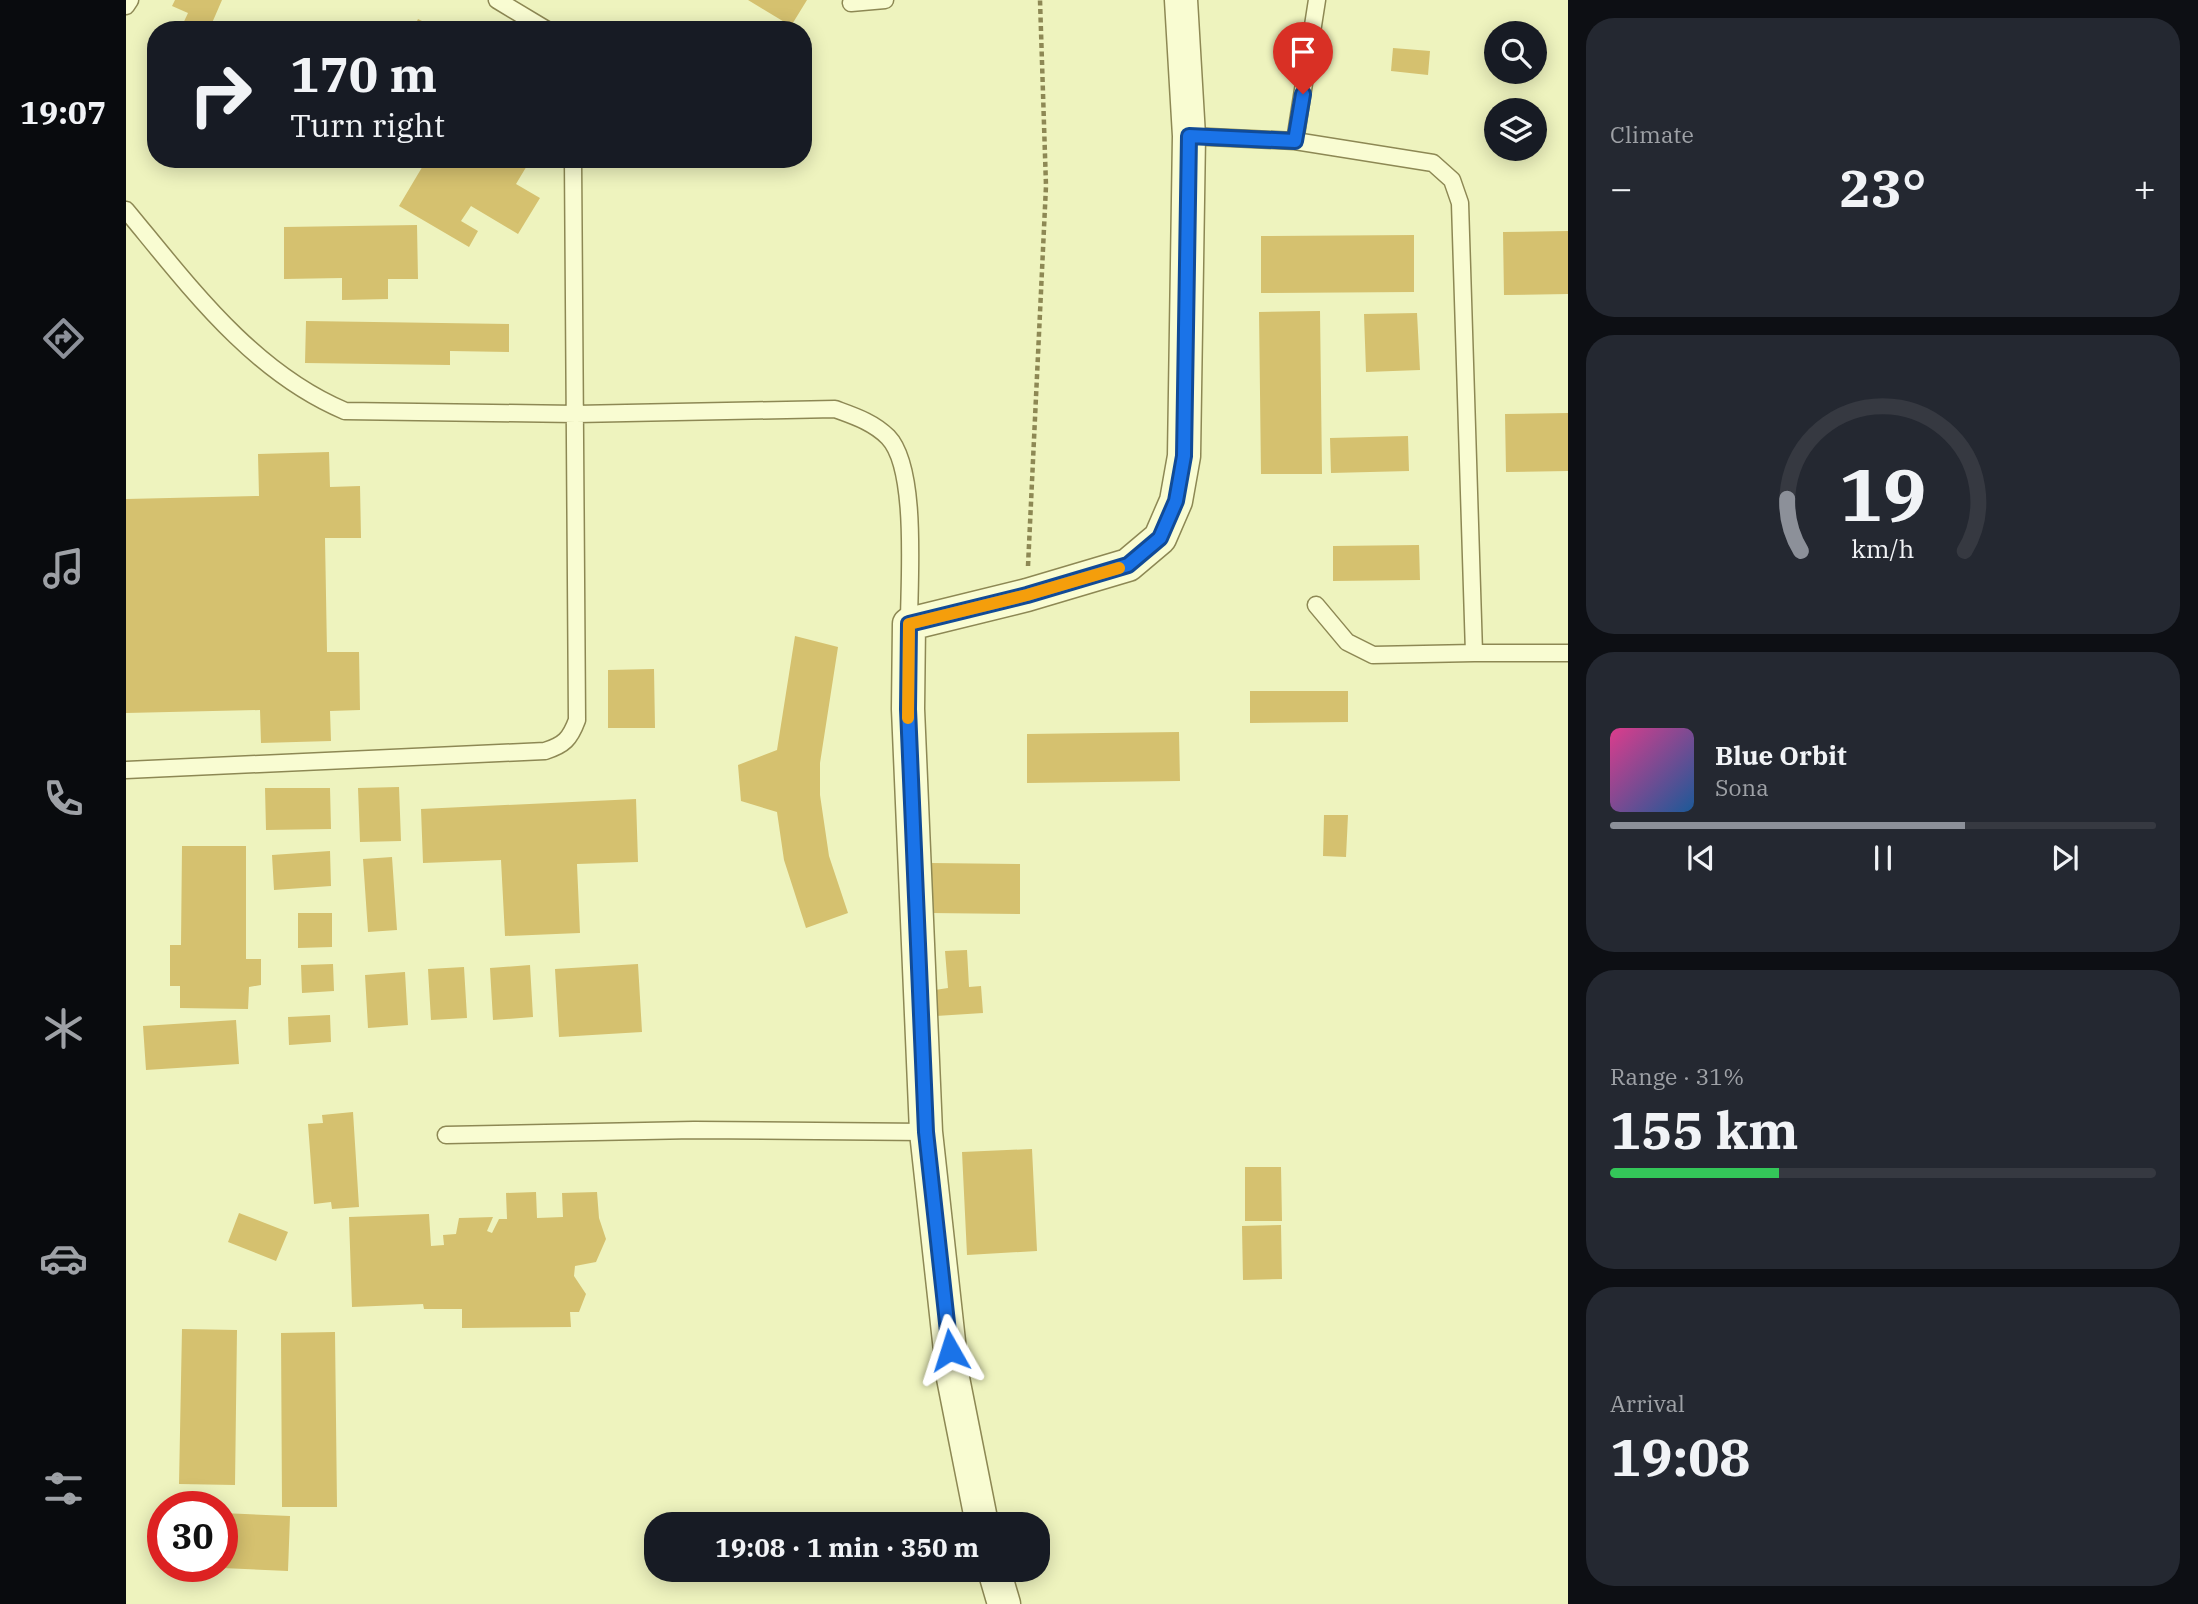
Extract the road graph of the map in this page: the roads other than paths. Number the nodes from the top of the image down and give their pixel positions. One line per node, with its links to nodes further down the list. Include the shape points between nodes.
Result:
1 (130, 0): 7 (lane)
2 (497, 0): 8 (lane)
3 (885, 0): 6 (lane)
4 (1181, 0): 9 (street)
5 (1317, 0): 10 (lane)
6 (851, 3)
7 (126, 6)
8 (532, 21)
9 (1189, 136): 10 (lane); 15 (street, via 1184,456 1176,501 1160,538 1128,565)
10 (1295, 141): 16 (lane, via 1433,163 1452,180 1460,203)
11 (573, 168): 13 (lane)
12 (126, 210): 13 (lane, via 232,335 311,397 345,411)
13 (576, 414): 15 (lane, via 835,408 870,423 889,438 903,461 909,523); 18 (lane, via 577,720 571,737 561,746 545,751)
14 (1316, 605): 16 (lane, via 1347,642 1373,655)
15 (909, 624): 19 (street, via 908,709)
16 (1474, 653): 17 (lane)
17 (1568, 653)
18 (126, 770)
19 (926, 1132): 20 (lane); 21 (street, via 953,1378)
20 (446, 1135)
21 (980, 1512)
22 (998, 1582): 23 (street)
23 (1004, 1604)

